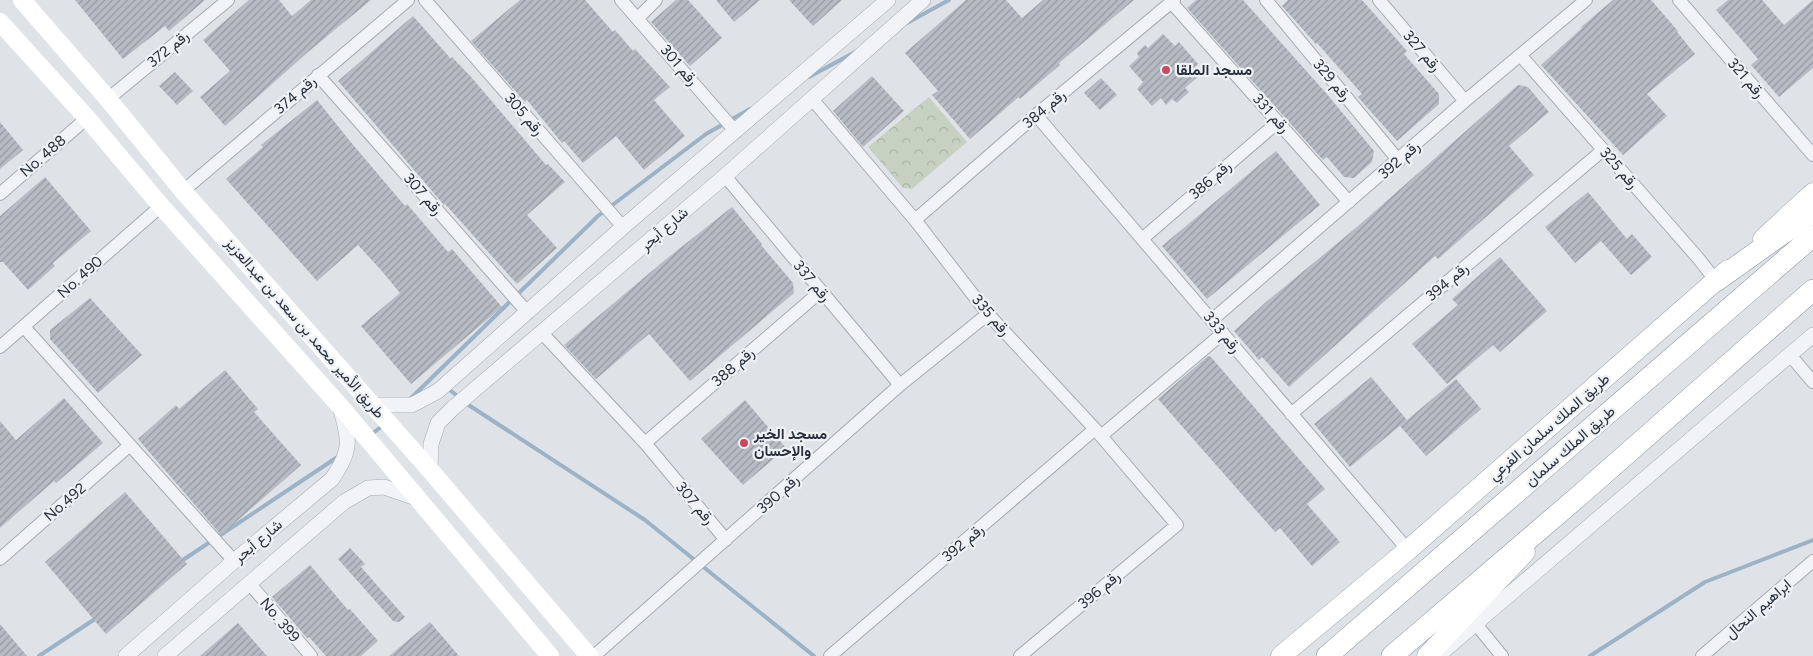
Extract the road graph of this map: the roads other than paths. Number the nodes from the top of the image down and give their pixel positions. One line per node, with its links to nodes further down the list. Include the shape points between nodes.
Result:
1 (22, 0): 18 (main road, طريق الأمير محمد بن سعد بن عبدالعزيز)
2 (228, 0): 18 (street, رقم 372)
3 (408, 0): 17 (street, رقم 374)
4 (424, 0): 36 (street, رقم 305)
5 (621, 0): 14 (street, رقم 301)
6 (656, 0): 14 (street)
7 (888, 0): 24 (street, شارع أبحر)
8 (923, 0): 19 (street, شارع أبحر)
9 (1266, 0): 27 (street, رقم 329)
10 (1378, 0): 20 (street, رقم 327)
11 (1586, 0): 16 (street, رقم 392)
12 (1679, 0): 26 (street, رقم 321)
13 (1173, 1): 21 (street, رقم 384); 23 (street, رقم 331)
14 (638, 18): 24 (street, رقم 301)
15 (0, 22): 22 (main road, طريق الأمير محمد بن سعد بن عبدالعزيز)
16 (1520, 56): 20 (street, رقم 392); 25 (street, رقم 325)
17 (318, 75): 29 (street, رقم 374); 42 (street, رقم 307)
18 (108, 98): 29 (main road, طريق الأمير محمد بن سعد بن عبدالعزيز)
19 (812, 99): 28 (street, شارع أبحر); 35 (street, رقم 335)
20 (1466, 101): 27 (street, رقم 392)
21 (1036, 115): 35 (street, رقم 384); 38 (street, رقم 333)
22 (87, 118): 31 (street, No. 488); 33 (main road, طريق الأمير محمد بن سعد بن عبدالعزيز)
23 (1278, 122): 32 (street, رقم 331); 38 (street, رقم 386)
24 (736, 132): 36 (street, شارع أبحر)
25 (1603, 150): 39 (street, رقم 325); 57 (street, رقم 394)
26 (1813, 155)
27 (1399, 160): 32 (street, رقم 392)
28 (725, 176): 41 (street, رقم 337); 46 (street, شارع أبحر)
29 (184, 191): 54 (main road, طريق الأمير محمد بن سعد بن عبدالعزيز)
30 (1813, 193): 39 (main road, طريق الملك سلمان الفرعي)
31 (0, 194)
32 (1349, 202): 44 (street, رقم 392)
33 (160, 206): 45 (street, No. 490); 55 (main road, طريق الأمير محمد بن سعد بن عبدالعزيز)
34 (1813, 212): 39 (highway)
35 (915, 220): 43 (street, رقم 335)
36 (623, 227): 42 (street, شارع أبحر)
37 (1813, 236): 83 (highway, طريق الملك سلمان)
38 (1142, 239): 44 (street, رقم 333)
39 (1716, 281): 68 (main road, طريق الملك سلمان الفرعي)
40 (1813, 290): 63 (highway)
41 (821, 292): 52 (street, رقم 337); 59 (street, رقم 388)
42 (528, 313): 53 (street, شارع أبحر)
43 (988, 314): 52 (street, رقم 390); 58 (street, رقم 335)
44 (1212, 320): 47 (street, رقم 333)
45 (24, 327): 49 (street, No. 490); 60 (street)
46 (542, 333): 56 (street, شارع أبحر); 59 (street, رقم 307)
47 (1223, 333): 57 (street, رقم 333); 58 (street, رقم 392)
48 (1813, 335): 50 (street)
49 (0, 348)
50 (1790, 355): 51 (street); 73 (street)
51 (1813, 382)
52 (900, 385): 67 (street, رقم 390)
53 (438, 391): 54 (street, شارع أبحر, via 412,405); 56 (street)
54 (373, 405): 61 (main road, طريق الأمير محمد بن سعد بن عبدالعزيز)
55 (340, 406): 62 (street, شارع أبحر, via 348,430 348,450 332,479); 64 (main road, طريق الأمير محمد بن سعد بن عبدالعزيز)
56 (453, 408): 61 (street, شارع أبحر, via 438,423)
57 (1291, 414): 68 (street, رقم 333)
58 (1098, 433): 66 (street, رقم 335); 80 (street, رقم 392)
59 (645, 443): 67 (street, رقم 307)
60 (130, 445): 69 (street, No.492); 70 (street)
61 (430, 470): 78 (main road, طريق الأمير محمد بن سعد بن عبدالعزيز)
62 (315, 493): 65 (street, via 322,491 335,496 337,504); 70 (street, شارع أبحر)
63 (1580, 495): 84 (highway); 85 (main road)
64 (416, 498): 65 (street, شارع أبحر, via 384,487 368,488); 77 (main road, طريق الأمير محمد بن سعد بن عبدالعزيز)
65 (332, 512): 72 (street, شارع أبحر)
66 (1177, 525): 81 (street, رقم 396)
67 (726, 540): 79 (street, رقم 390)
68 (1408, 550): 82 (main road, طريق الملك سلمان الفرعي)
69 (0, 559)
70 (234, 560): 74 (street, شارع أبحر)
71 (1813, 561): 88 (street, ابراهيم النحال)
72 (250, 584): 75 (street, شارع أبحر); 76 (street, No. 399)
73 (1475, 624): 86 (street); 87 (street)
74 (126, 656)
75 (165, 656)
76 (311, 656)
77 (550, 656)
78 (589, 656)
79 (594, 656)
80 (830, 656)
81 (1020, 656)
82 (1280, 656)
83 (1327, 656)
84 (1392, 656)
85 (1427, 656)
86 (1438, 656)
87 (1502, 656)
88 (1702, 656)

